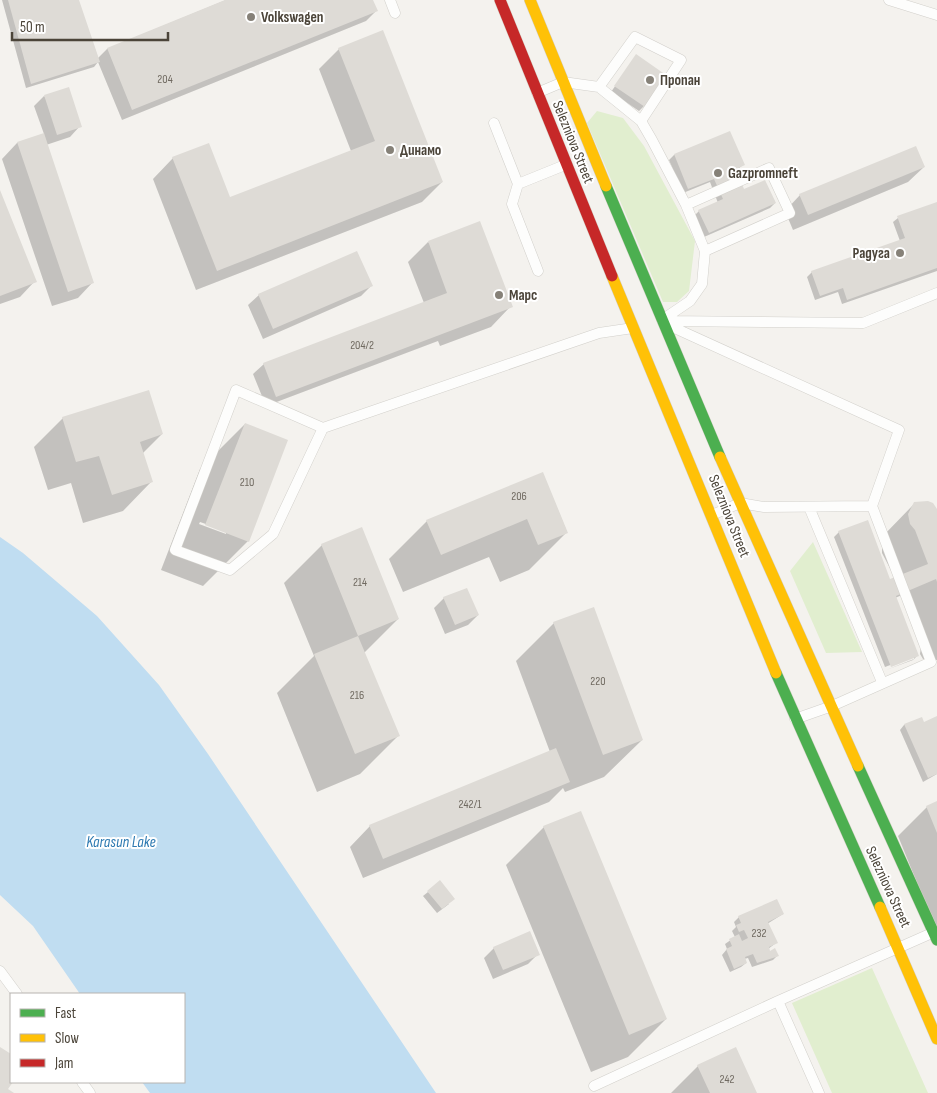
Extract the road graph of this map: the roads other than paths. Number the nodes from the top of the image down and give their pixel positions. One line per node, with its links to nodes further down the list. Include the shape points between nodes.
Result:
1 (390, 0): 5 (lane)
2 (500, 0): 9 (main road, Selezniova Street)
3 (530, 0): 7 (main road, Selezniova Street)
4 (889, 0): 6 (lane)
5 (395, 13)
6 (937, 15)
7 (563, 82): 8 (lane); 9 (lane); 18 (main road, Selezniova Street)
8 (599, 88): 10 (lane); 10 (lane, via 635,37 681,60)
9 (537, 93): 12 (main road, Selezniova Street)
10 (641, 121): 14 (lane)
11 (494, 123): 13 (lane)
12 (566, 165): 13 (lane); 18 (main road, Selezniova Street)
13 (518, 184): 16 (lane, via 512,204)
14 (686, 205): 15 (lane); 15 (lane, via 769,168 790,213)
15 (705, 251): 18 (lane, via 702,284 690,301)
16 (538, 271)
17 (937, 293): 18 (lane, via 863,323)
18 (647, 324): 19 (lane, via 599,333); 20 (main road, Selezniova Street); 21 (lane, via 899,430); 23 (main road, Selezniova Street)
19 (323, 428): 19 (lane, via 273,534 230,570 175,550 236,390)
20 (740, 504): 22 (lane); 23 (lane); 25 (main road, Selezniova Street)
21 (872, 506): 22 (lane); 24 (lane, via 931,662)
22 (809, 507): 24 (lane)
23 (712, 515): 26 (main road, Selezniova Street)
24 (882, 682): 25 (lane)
25 (832, 706): 26 (lane); 27 (main road, Selezniova Street)
26 (795, 719): 28 (main road, Selezniova Street)
27 (935, 936): 28 (lane)
28 (899, 948): 31 (lane); 32 (main road, Selezniova Street)
29 (0, 971): 30 (lane)
30 (16, 993)
31 (778, 1000): 33 (lane); 34 (lane)
32 (937, 1038)
33 (594, 1086)
34 (819, 1093)

